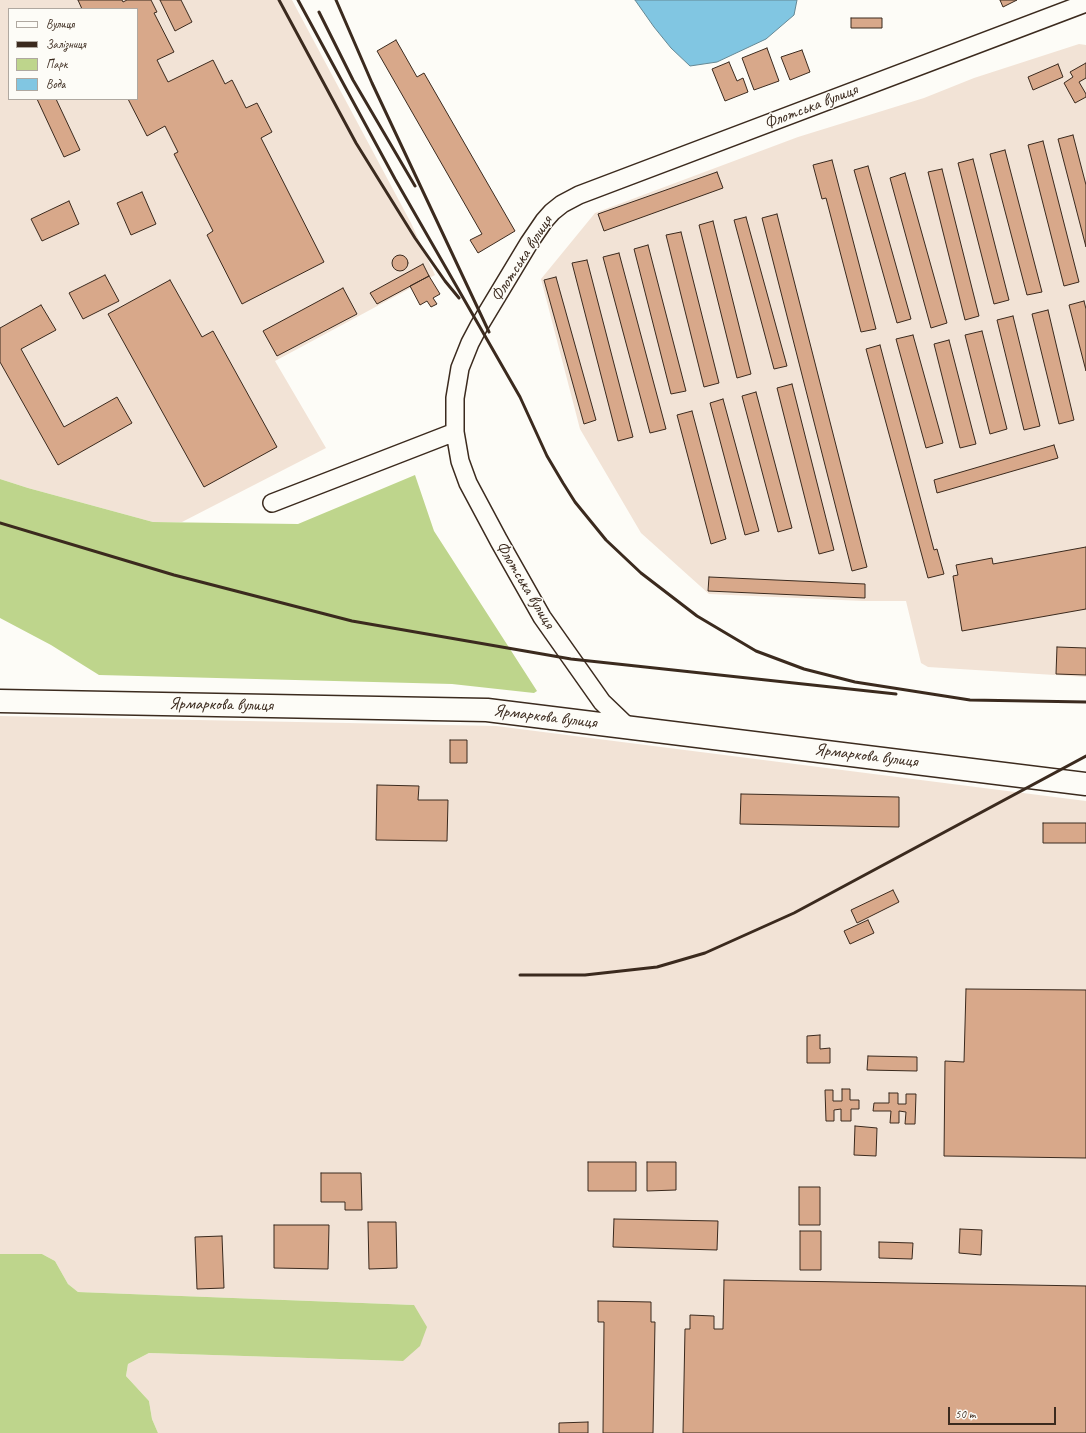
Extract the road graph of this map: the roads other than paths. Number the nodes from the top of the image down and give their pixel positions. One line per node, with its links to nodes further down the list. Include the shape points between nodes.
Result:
1 (1086, 3): 2 (street, Флотська вулиця, via 579,195 562,204 544,221 529,243 470,343 460,368 455,398)
2 (455, 432): 3 (street); 5 (street, Флотська вулиця, via 460,461 468,483 542,616 602,702)
3 (272, 503)
4 (0, 701): 5 (street, Ярмаркова вулиця, via 487,710)
5 (627, 726): 6 (street, Ярмаркова вулиця)
6 (1086, 784)

